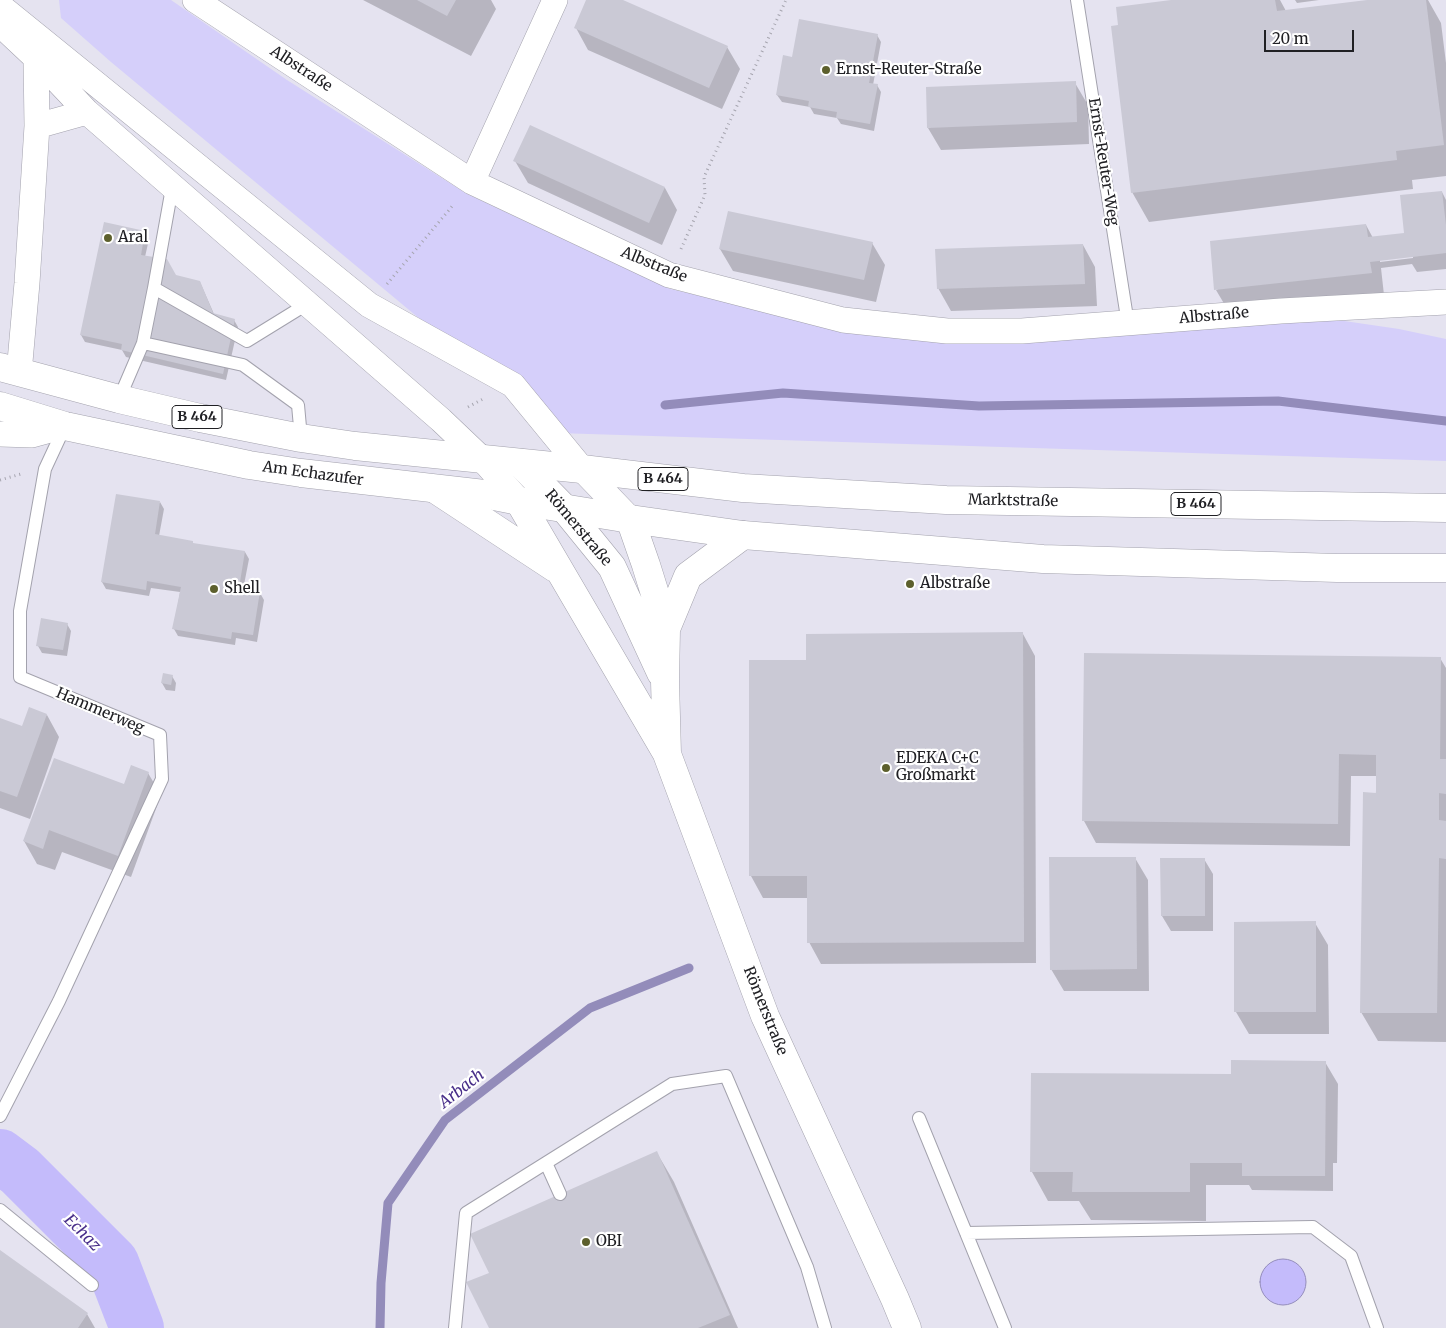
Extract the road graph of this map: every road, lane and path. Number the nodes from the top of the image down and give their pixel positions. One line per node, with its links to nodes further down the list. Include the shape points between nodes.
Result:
1 (195, 0): 9 (street, Albstraße)
2 (555, 0): 9 (street)
3 (786, 0): 11 (path, via 704,177 705,195)
4 (1076, 0): 16 (lane, Ernst-Reuter-Weg)
5 (3, 10): 6 (street); 15 (street)
6 (36, 58): 7 (street); 8 (street)
7 (87, 112): 8 (street); 10 (street)
8 (37, 126): 18 (street, via 27,283)
9 (472, 182): 11 (street, Albstraße); 15 (path)
10 (172, 188): 12 (lane); 14 (street)
11 (669, 275): 16 (street, Albstraße, via 843,320 956,331 1022,332)
12 (154, 288): 14 (lane, via 247,341); 17 (lane)
13 (1446, 302): 16 (street, Albstraße)
14 (307, 304): 22 (street)
15 (369, 305): 19 (street)
16 (1128, 324)
17 (143, 343): 20 (lane); 25 (lane, via 242,365 298,405)
18 (9, 370): 20 (main road, B 464)
19 (513, 385): 22 (path); 28 (street)
20 (119, 399): 25 (main road, B 464)
21 (0, 406): 23 (main road, Am Echazufer / B 464)
22 (441, 420): 26 (street)
23 (65, 426): 24 (street, via 32,435); 31 (main road, Am Echazufer / B 464, via 301,474); 42 (lane, Hammerweg, via 45,469 20,611 20,677 160,735 162,779 59,1001)
24 (0, 434)
25 (301, 438): 26 (main road, B 464)
26 (482, 460): 27 (main road, B 464); 32 (street)
27 (520, 463): 28 (main road, B 464); 33 (main road, Römerstraße)
28 (582, 469): 34 (main road, Marktstraße / B 464, via 743,488 946,500); 35 (street)
29 (23, 474): 30 (path)
30 (0, 480)
31 (435, 488): 32 (main road, Am Echazufer / B 464); 38 (main road)
32 (518, 501): 33 (main road, Am Echazufer / B 464); 38 (main road)
33 (564, 508): 35 (main road, Am Echazufer / B 464); 40 (main road, Römerstraße, via 612,567)
34 (1446, 508)
35 (630, 519): 36 (main road, B 464); 39 (main road, Römerstraße)
36 (743, 535): 37 (main road, B 464, via 1043,559); 39 (main road, via 688,576)
37 (1446, 568)
38 (560, 572): 41 (main road)
39 (666, 629): 40 (main road, Römerstraße)
40 (665, 681): 41 (main road, Römerstraße)
41 (667, 754): 51 (main road, Römerstraße, via 765,1016)
42 (0, 1116)
43 (919, 1118): 47 (lane)
44 (546, 1163): 45 (lane); 49 (lane, via 466,1213); 50 (lane, via 672,1084 726,1076 807,1267)
45 (560, 1194)
46 (0, 1210): 48 (lane)
47 (966, 1233): 52 (lane); 53 (lane, via 1313,1227 1350,1256)
48 (92, 1284)
49 (455, 1328)
50 (825, 1328)
51 (906, 1328)
52 (1005, 1328)
53 (1377, 1328)

